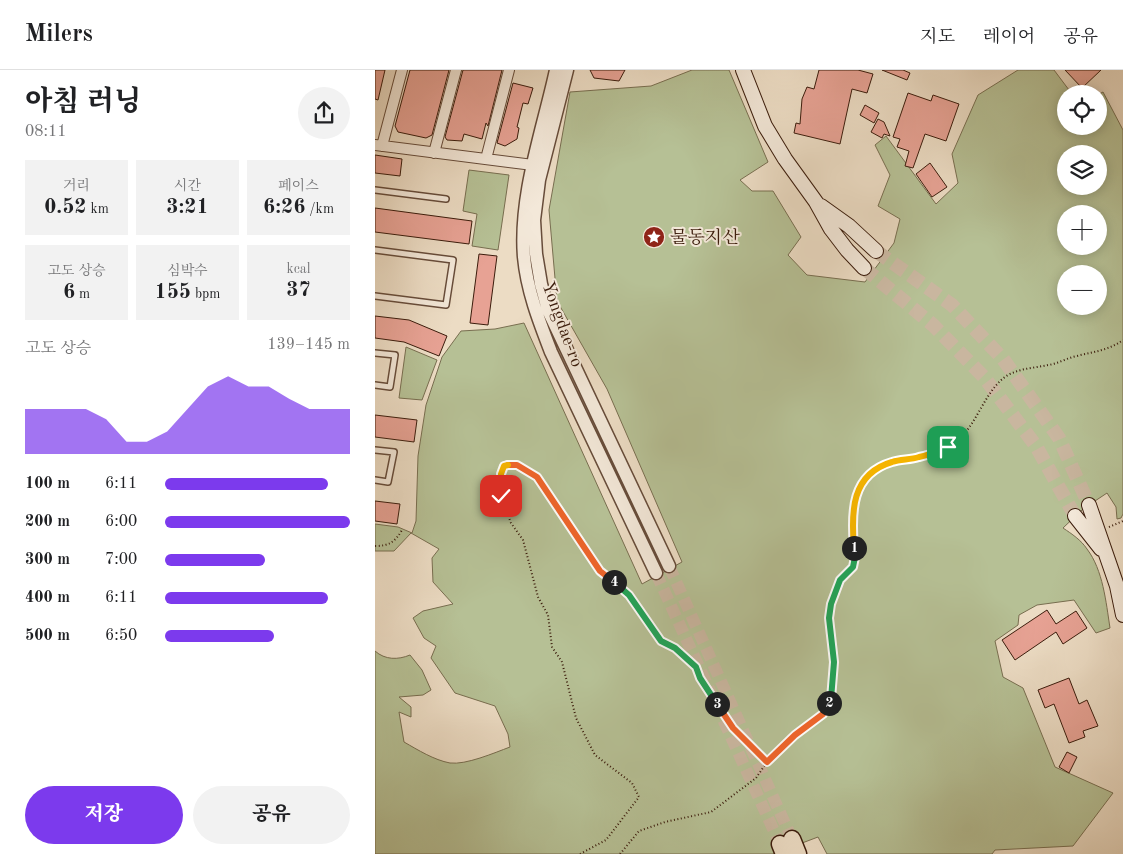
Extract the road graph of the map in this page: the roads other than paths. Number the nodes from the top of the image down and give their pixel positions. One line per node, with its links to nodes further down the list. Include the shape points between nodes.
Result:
1 (402, 70): 7 (street)
2 (456, 70): 8 (street)
3 (509, 70): 9 (street)
4 (555, 70): 10 (street, Yongdae-ro)
5 (567, 70): 25 (street, Yongdae-ro, via 539,180 535,220 541,284 549,310)
6 (743, 70): 13 (main road, via 765,126)
7 (379, 145): 8 (street)
8 (434, 153): 9 (street)
9 (486, 159): 10 (street)
10 (533, 165): 26 (street, Yongdae-ro, via 524,256 529,288 538,317 591,438)
11 (375, 190): 12 (lane)
12 (446, 199)
13 (816, 202): 15 (main road); 16 (main road, via 831,229)
14 (375, 250): 17 (lane, via 453,260 446,305)
15 (877, 251)
16 (864, 268)
17 (375, 296)
18 (375, 353): 19 (lane, via 395,355 390,387)
19 (375, 385)
20 (375, 450): 21 (lane, via 395,452 388,482)
21 (375, 480)
22 (1089, 505): 24 (main road)
23 (1075, 516): 24 (main road)
24 (1106, 556): 27 (main road)
25 (669, 566)
26 (655, 573)
27 (1123, 614)

